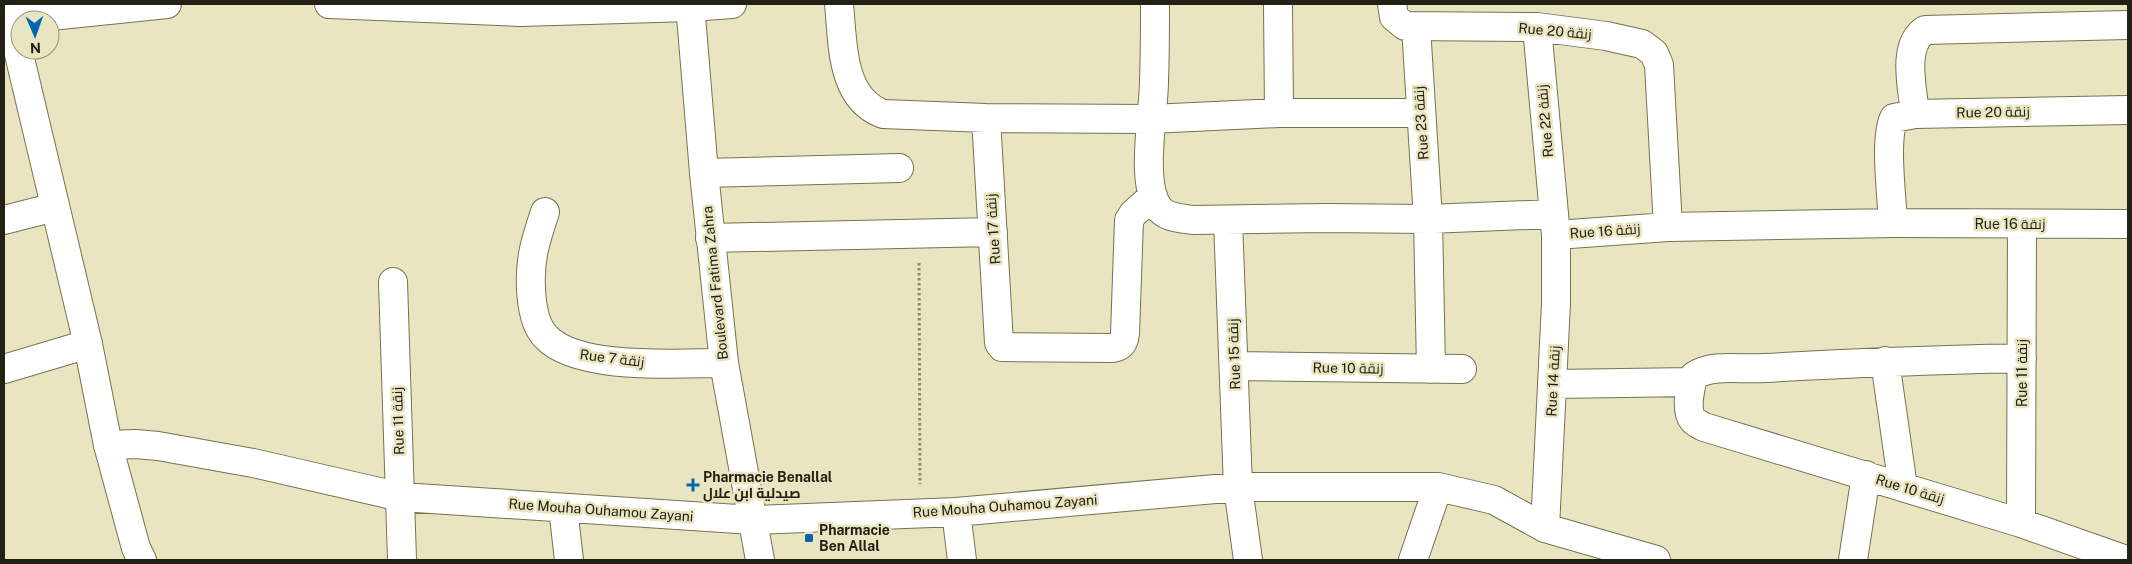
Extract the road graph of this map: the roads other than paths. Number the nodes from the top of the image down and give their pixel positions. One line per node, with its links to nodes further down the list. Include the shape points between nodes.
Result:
1 (167, 4): 10 (street)
2 (329, 4): 9 (street)
3 (732, 4): 8 (street)
4 (839, 4): 18 (street, via 845,65 853,87 869,109 882,114)
5 (1155, 4): 19 (street)
6 (1278, 4): 15 (street)
7 (1392, 4): 12 (street, via 1398,22)
8 (690, 6): 9 (street); 21 (street, Boulevard Fatima Zahra)
9 (521, 8)
10 (9, 12): 23 (street)
11 (2128, 25): 17 (street, via 1925,30 1913,46 1911,62)
12 (1416, 27): 13 (street, Rue 20 زنقة); 16 (street, Rue 23 زنقة)
13 (1537, 27): 31 (street, Rue 22 زنقة); 32 (street, Rue 20 زنقة, via 1606,36 1642,44 1654,53 1660,65 1662,88)
14 (2128, 110): 17 (street, Rue 20 زنقة)
15 (1280, 113): 16 (street); 19 (street)
16 (1420, 113): 25 (street, Rue 23 زنقة)
17 (1915, 114): 28 (street, Rue 20 زنقة, via 1894,118 1892,123)
18 (986, 118): 19 (street); 33 (street, Rue 17 زنقة)
19 (1151, 119): 22 (street, via 1149,154)
20 (899, 168): 21 (street)
21 (704, 173): 34 (street, Boulevard Fatima Zahra)
22 (1153, 196): 27 (street, Rue 16 زنقة, via 1158,208 1171,216 1192,220); 33 (street, Rue 17 زنقة, via 1129,220 1125,334 1118,347 1002,347)
23 (55, 206): 26 (street); 36 (street)
24 (545, 212): 39 (street, Rue 7 زنقة, via 534,250 531,287 534,315 545,337 565,352 602,360 653,364)
25 (1428, 219): 27 (street, Rue 16 زنقة); 31 (street, Rue 16 زنقة); 42 (street, Rue 23 زنقة)
26 (4, 220)
27 (1228, 220): 40 (street, Rue 15 زنقة)
28 (1893, 223): 29 (street, Rue 16 زنقة); 32 (street, Rue 16 زنقة)
29 (2022, 224): 30 (street, Rue 16 زنقة); 37 (street, Rue 11 زنقة)
30 (2128, 224)
31 (1555, 225): 32 (street, Rue 16 زنقة); 45 (street, Rue 14 زنقة)
32 (1668, 227)
33 (993, 232): 34 (street)
34 (710, 238): 39 (street, Boulevard Fatima Zahra)
35 (393, 282): 51 (street, Rue 11 زنقة)
36 (88, 344): 41 (street); 46 (street)
37 (2022, 358): 38 (street); 55 (street, Rue 11 زنقة)
38 (1885, 361): 44 (street, via 1711,369 1701,371); 50 (street)
39 (724, 363): 54 (street, Boulevard Fatima Zahra)
40 (1234, 366): 42 (street, Rue 10 زنقة); 48 (street, Rue 15 زنقة)
41 (4, 369)
42 (1431, 369): 43 (street, Rue 10 زنقة)
43 (1462, 369)
44 (1692, 382): 45 (street); 47 (street, Rue 10 زنقة, via 1690,411 1693,421 1704,427)
45 (1553, 384): 56 (street, Rue 14 زنقة)
46 (108, 445): 51 (street, Rue Mouha Ouhamou Zayani, via 158,446 253,463); 57 (street)
47 (1866, 476): 50 (street, Rue 10 زنقة); 65 (street)
48 (1238, 487): 49 (street, Rue Mouha Ouhamou Zayani); 53 (street, Rue Mouha Ouhamou Zayani); 62 (street, Rue 15 زنقة)
49 (1438, 487): 56 (street, Rue Mouha Ouhamou Zayani, via 1494,500); 63 (street)
50 (1903, 487): 55 (street, Rue 10 زنقة)
51 (401, 497): 52 (street, Rue Mouha Ouhamou Zayani); 58 (street, Rue 11 زنقة)
52 (563, 508): 54 (street, Rue Mouha Ouhamou Zayani); 59 (street)
53 (956, 512): 54 (street, Rue Mouha Ouhamou Zayani); 61 (street)
54 (754, 520): 60 (street, Boulevard Fatima Zahra)
55 (2021, 523): 66 (street, Rue 10 زنقة)
56 (1546, 528): 64 (street, Rue Mouha Ouhamou Zayani)
57 (142, 560)
58 (402, 560)
59 (569, 560)
60 (760, 560)
61 (962, 560)
62 (1248, 560)
63 (1413, 560)
64 (1656, 560)
65 (1853, 560)
66 (2126, 560)

